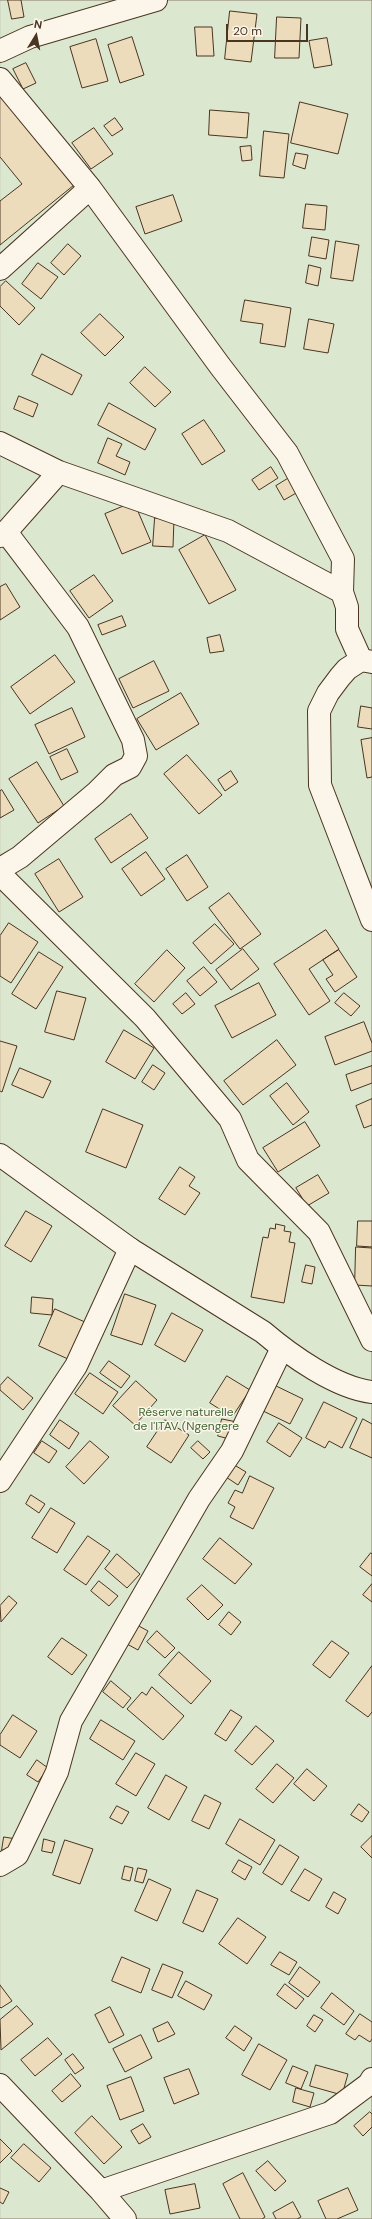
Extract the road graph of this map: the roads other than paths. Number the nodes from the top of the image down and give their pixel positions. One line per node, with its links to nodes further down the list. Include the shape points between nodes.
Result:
1 (156, 0): 2 (street, via 30,37)
2 (0, 51)
3 (0, 79): 4 (street)
4 (90, 188): 5 (street); 9 (street, via 287,453 344,559)
5 (0, 269)
6 (0, 443): 7 (street)
7 (59, 472): 8 (street); 9 (street, via 228,531)
8 (3, 534): 11 (street, via 78,627 133,740 136,756 130,767 114,775 20,856)
9 (342, 592): 10 (street, via 347,607 347,629)
10 (366, 661): 13 (street, via 340,677 319,711 320,785)
11 (0, 869)
12 (0, 874): 16 (street, via 145,1018 230,1119 248,1160 319,1232)
13 (372, 920)
14 (0, 1155): 15 (street)
15 (130, 1249): 17 (street, via 263,1332); 19 (street, via 76,1366)
16 (372, 1340)
17 (282, 1348): 18 (street, via 336,1381); 20 (street, via 232,1451 199,1499 72,1721 57,1772 17,1855)
18 (372, 1392)
19 (0, 1481)
20 (0, 1865)
21 (372, 2078): 23 (street, via 369,2084 330,2113)
22 (0, 2085): 23 (street)
23 (101, 2191): 24 (street)
24 (124, 2219)

